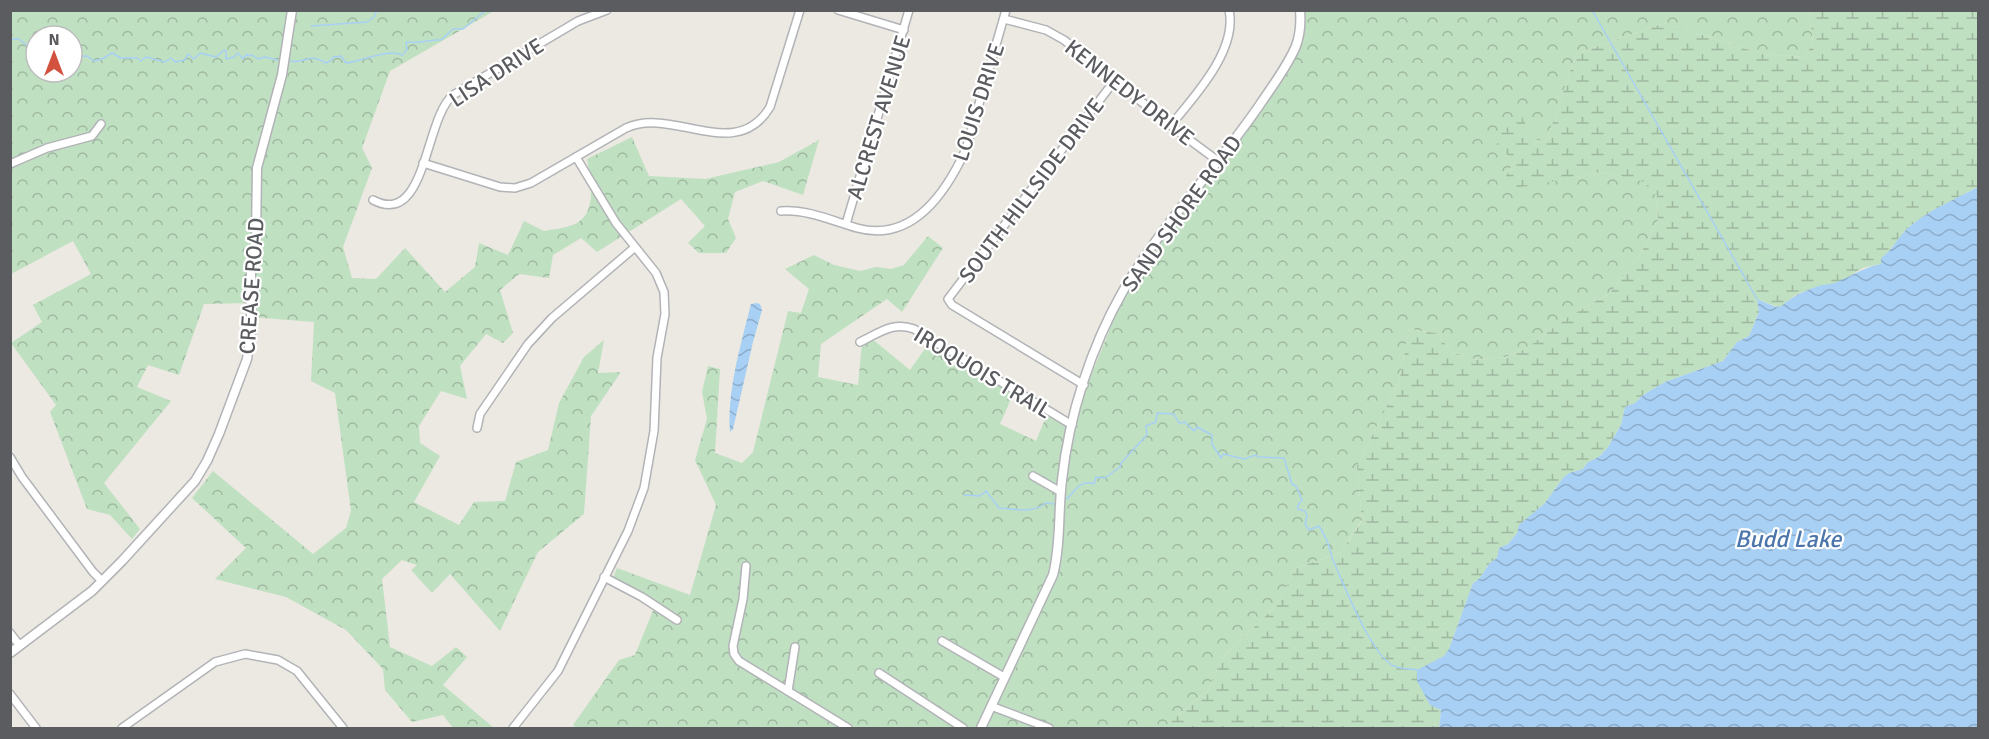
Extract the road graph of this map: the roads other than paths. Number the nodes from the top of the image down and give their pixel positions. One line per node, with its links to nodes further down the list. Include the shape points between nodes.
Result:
1 (292, 10): 31 (street, CREASE ROAD, via 282,75 257,168 251,338 244,372 195,481)
2 (607, 10): 16 (street, LISA DRIVE, via 578,21 450,98 439,114)
3 (800, 10): 14 (street, via 774,97 766,114 752,126 742,132 726,133 645,123 626,128)
4 (838, 10): 10 (street)
5 (909, 10): 10 (street, ALCREST AVENUE)
6 (1006, 10): 9 (street, LOUIS DRIVE)
7 (1229, 10): 13 (street, via 1230,24 1219,62)
8 (1300, 10): 15 (street, SAND SHORE ROAD, via 1294,50)
9 (1004, 19): 11 (street, KENNEDY DRIVE, via 1055,34); 20 (street, LOUIS DRIVE, via 966,149 932,203 916,219 897,229 876,231)
10 (904, 30): 20 (street, ALCREST AVENUE)
11 (1115, 80): 13 (street, KENNEDY DRIVE); 23 (street, SOUTH HILLSIDE DRIVE, via 948,299)
12 (101, 124): 17 (street, via 92,136 47,148)
13 (1171, 125): 15 (street, KENNEDY DRIVE)
14 (576, 157): 16 (street, via 515,188); 21 (street)
15 (1218, 161): 23 (street, SAND SHORE ROAD, via 1130,279 1104,329)
16 (423, 163): 18 (street, LISA DRIVE, via 415,186 405,198 387,205)
17 (10, 164)
18 (373, 200)
19 (781, 211): 20 (street, LOUIS DRIVE, via 796,210)
20 (846, 224)
21 (634, 248): 25 (street, via 561,310 528,344 480,414); 30 (street, via 659,279 665,314 657,358 655,423 647,474 628,531)
22 (860, 342): 24 (street, IROQUOIS TRAIL, via 895,326 914,329)
23 (1084, 385): 24 (street, SAND SHORE ROAD)
24 (1072, 425): 28 (street, SAND SHORE ROAD)
25 (477, 428)
26 (10, 457): 31 (street)
27 (1033, 476): 28 (street)
28 (1061, 493): 39 (street, SAND SHORE ROAD, via 1053,575)
29 (746, 566): 40 (street, via 733,652 739,661)
30 (604, 577): 32 (street); 46 (street, via 558,671)
31 (102, 581): 35 (street, CREASE ROAD)
32 (677, 620)
33 (10, 633): 35 (street)
34 (942, 641): 39 (street)
35 (20, 646): 37 (street, CREASE ROAD)
36 (795, 647): 40 (street)
37 (10, 653)
38 (879, 673): 48 (street)
39 (1004, 677): 42 (street, SAND SHORE ROAD)
40 (788, 691): 47 (street)
41 (10, 694): 43 (street)
42 (991, 706): 49 (street, SAND SHORE ROAD); 50 (street)
43 (36, 729)
44 (122, 729): 45 (street, via 215,662 245,654 278,660 297,671)
45 (343, 729)
46 (513, 729)
47 (848, 729)
48 (963, 729)
49 (981, 729)
50 (1049, 729)

